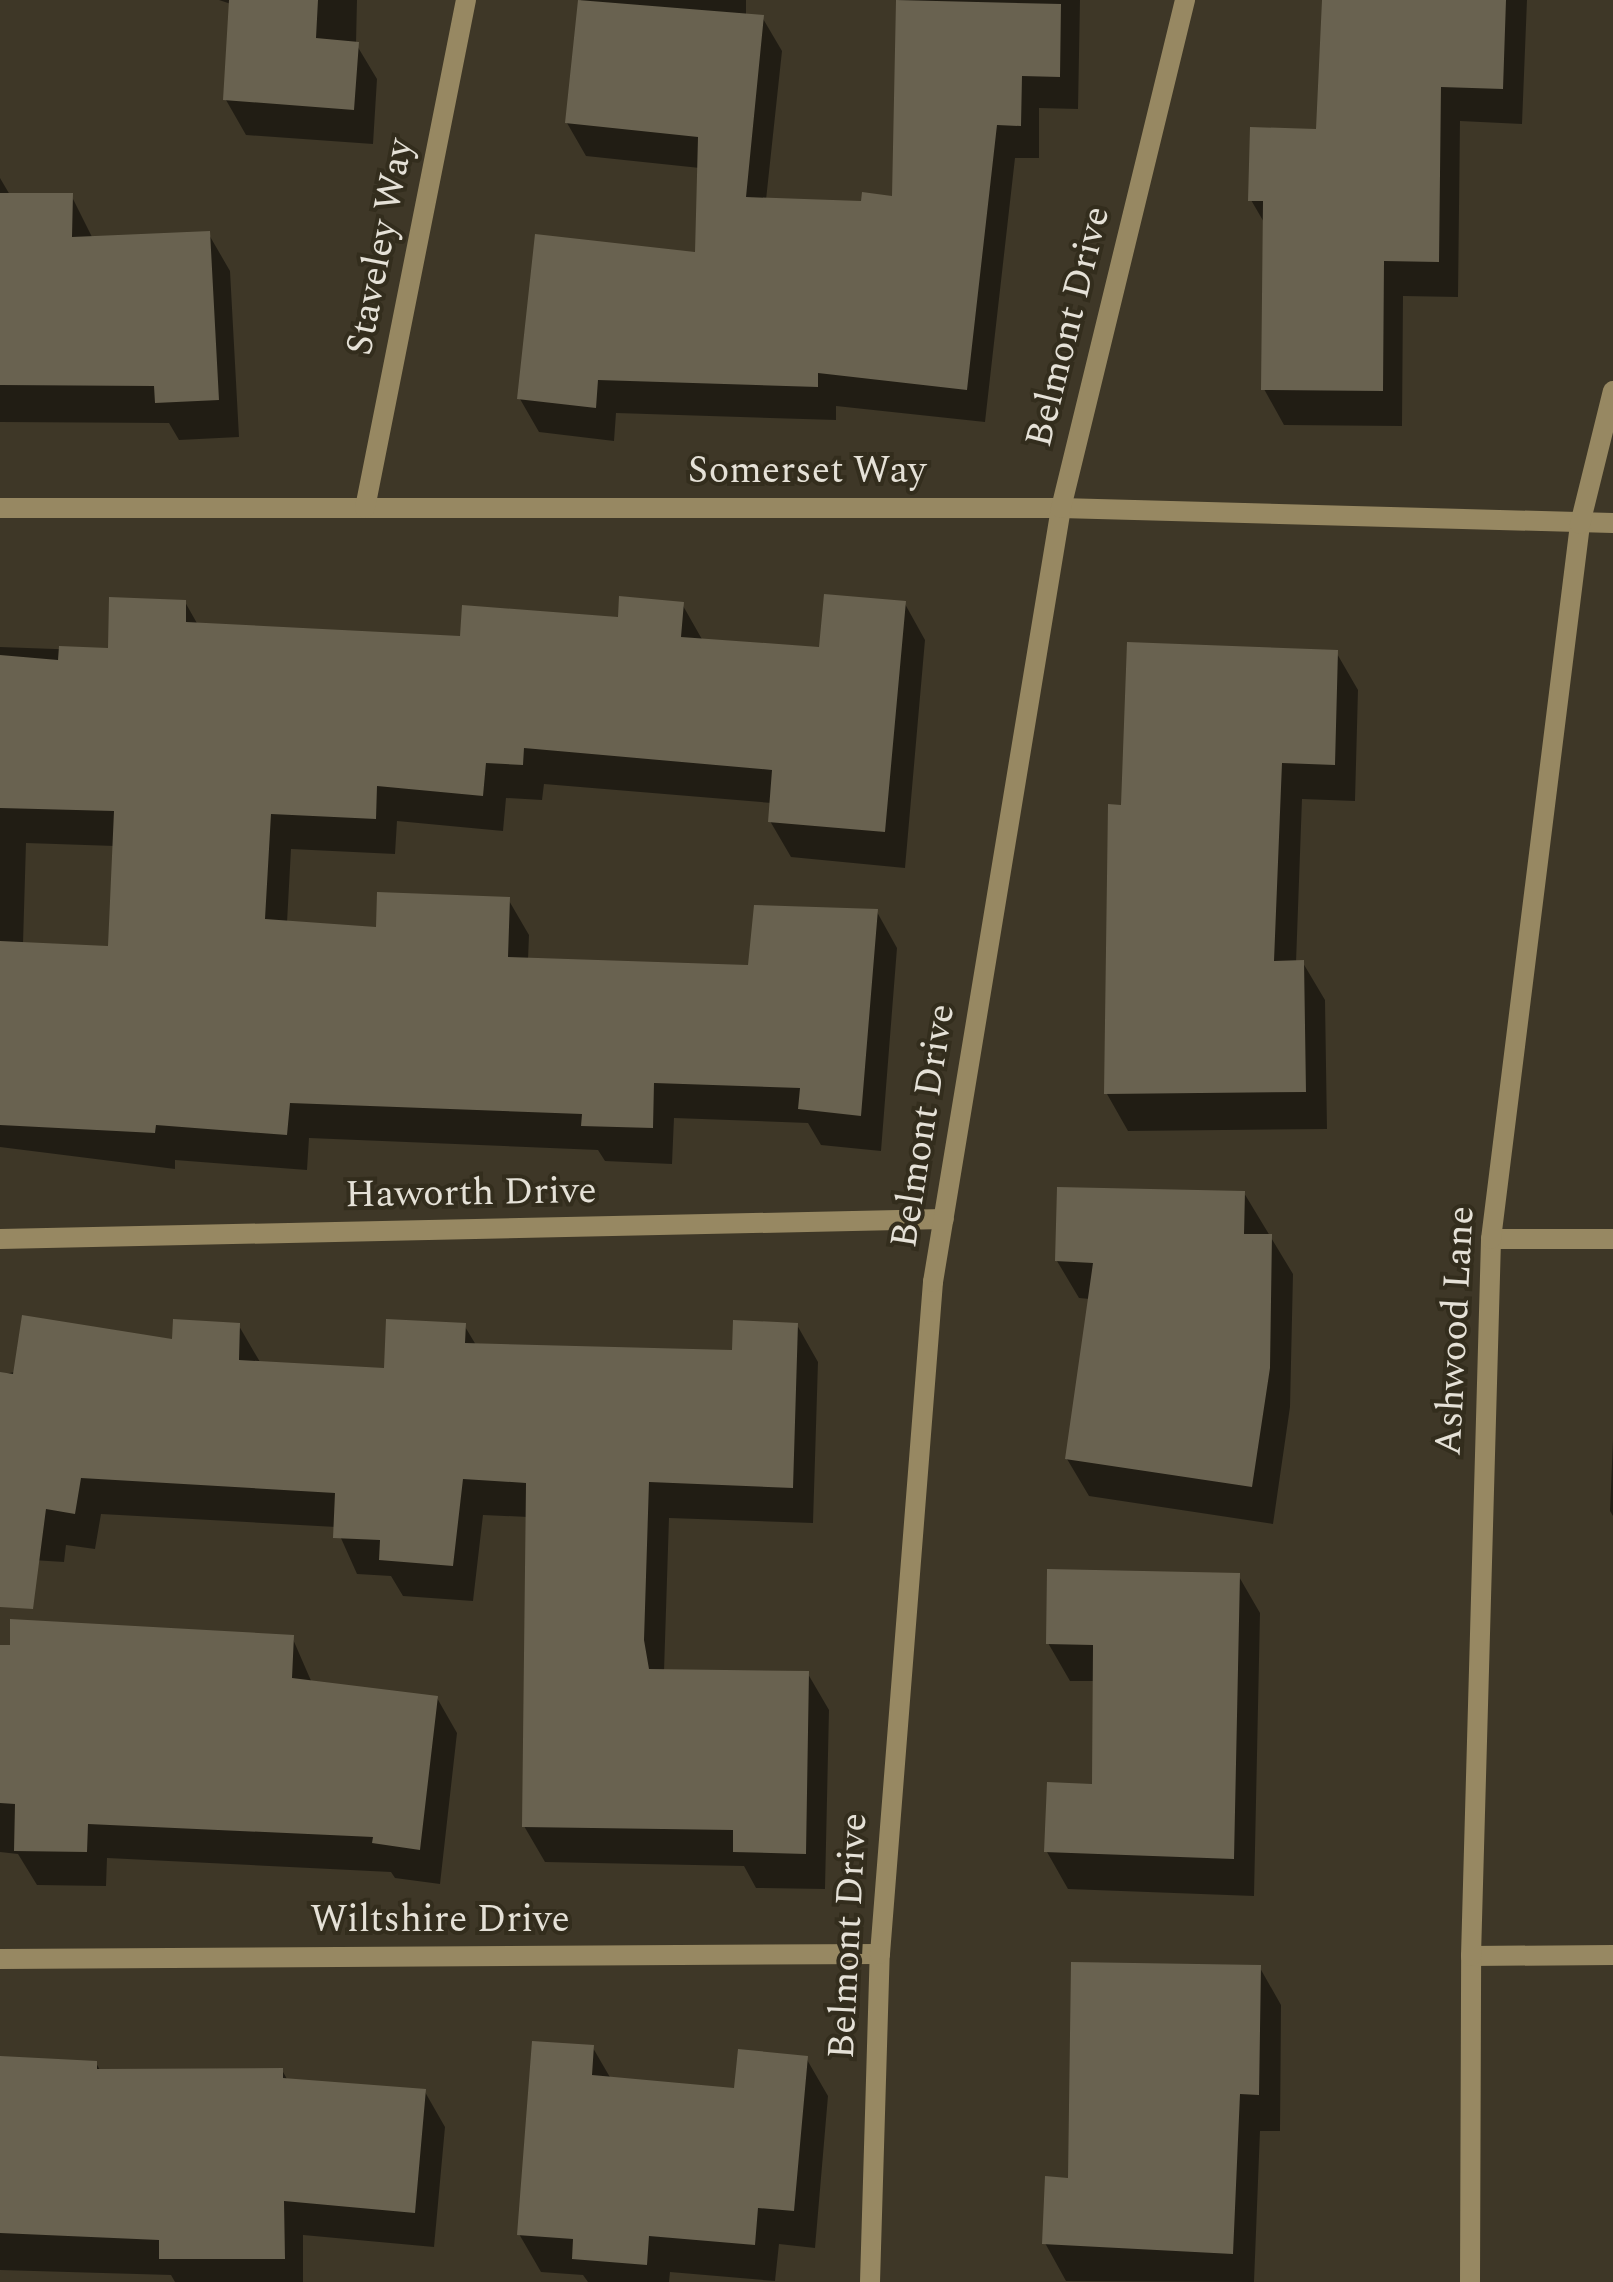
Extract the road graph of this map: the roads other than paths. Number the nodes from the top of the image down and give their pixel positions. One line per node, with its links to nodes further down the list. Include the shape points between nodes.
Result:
1 (466, 0): 5 (street, Staveley Way)
2 (1185, 0): 6 (street, Belmont Drive)
3 (1613, 392): 8 (street, Ashwood Lane)
4 (0, 508): 5 (street, Somerset Way)
5 (365, 508): 6 (street, Somerset Way)
6 (1061, 508): 8 (street, Somerset Way); 9 (street, Belmont Drive)
7 (1613, 523): 8 (street, Somerset Way)
8 (1580, 524): 10 (street, Ashwood Lane)
9 (944, 1219): 12 (street, Haworth Drive); 13 (street, Belmont Drive)
10 (1491, 1238): 11 (street); 15 (street, Ashwood Lane)
11 (1613, 1238)
12 (0, 1239)
13 (880, 1954): 16 (street, Wiltshire Drive); 17 (street, Belmont Drive)
14 (1613, 1955): 15 (street)
15 (1471, 1956): 18 (street, Ashwood Lane)
16 (0, 1958)
17 (870, 2282)
18 (1470, 2282)

